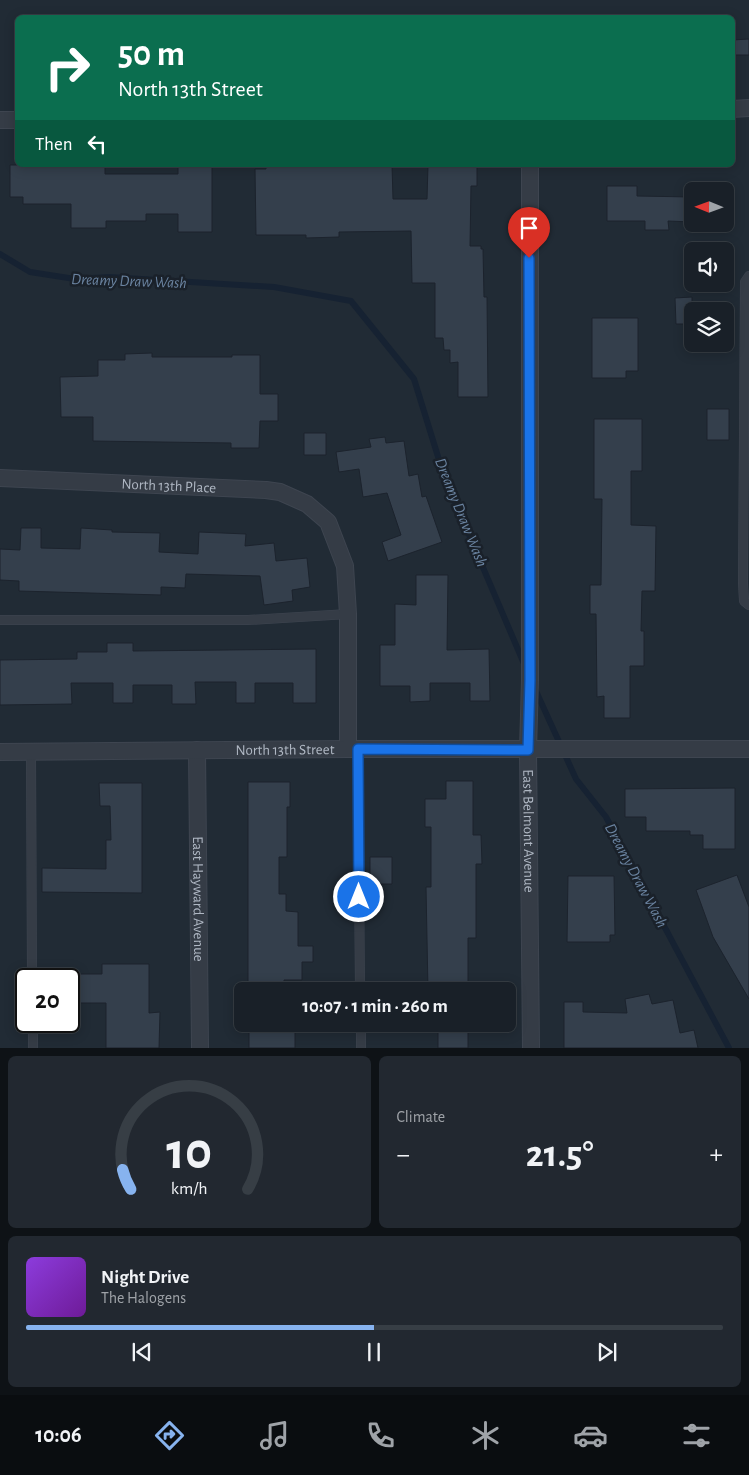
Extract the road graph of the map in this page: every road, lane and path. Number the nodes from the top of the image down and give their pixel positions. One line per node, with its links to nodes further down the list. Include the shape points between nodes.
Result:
1 (735, 108): 2 (street)
2 (749, 108)
3 (0, 120): 4 (street)
4 (15, 120)
5 (530, 167): 14 (street, East Belmont Avenue)
6 (749, 276): 8 (lane, via 745,282 743,574 744,601)
7 (0, 478): 9 (street, North 13th Place, via 280,492 307,504 328,522 345,566)
8 (749, 606)
9 (348, 614): 10 (lane, via 248,620); 11 (street)
10 (0, 620)
11 (353, 749): 13 (street, North 13th Street); 14 (street, North 13th Street); 18 (lane)
12 (749, 749): 14 (street, North 13th Street)
13 (197, 750): 15 (street, North 13th Street); 22 (street, East Hayward Avenue)
14 (528, 750): 24 (street, East Belmont Avenue)
15 (31, 751): 16 (street, North 13th Street); 17 (lane)
16 (0, 752)
17 (32, 968)
18 (360, 982)
19 (360, 1032): 23 (lane)
20 (33, 1033): 21 (lane)
21 (33, 1048)
22 (200, 1048)
23 (361, 1048)
24 (531, 1048)

